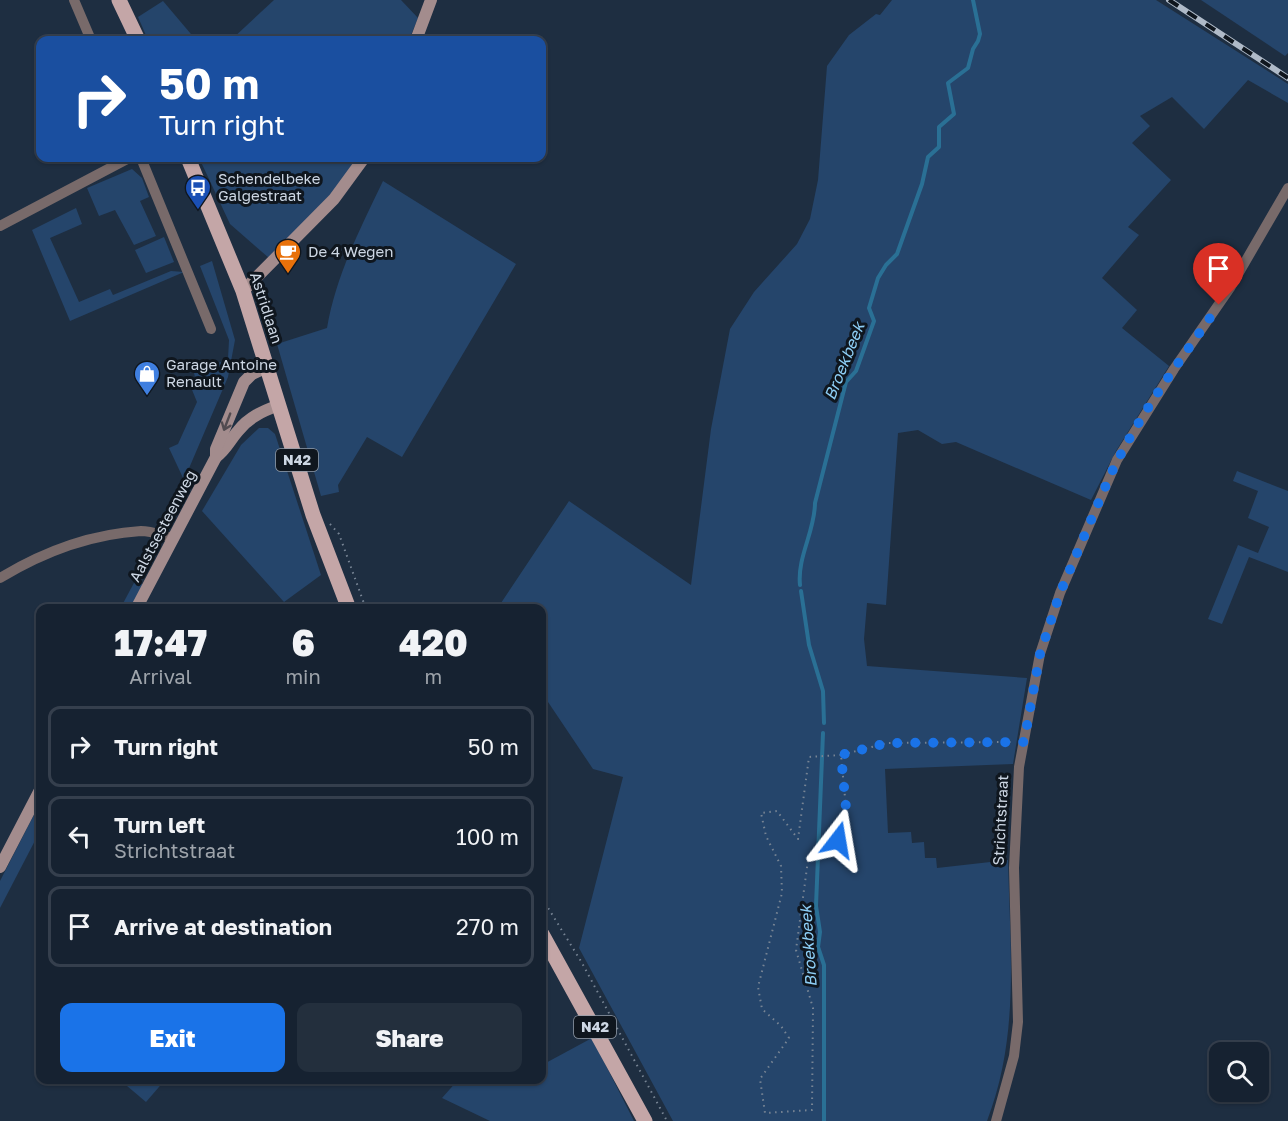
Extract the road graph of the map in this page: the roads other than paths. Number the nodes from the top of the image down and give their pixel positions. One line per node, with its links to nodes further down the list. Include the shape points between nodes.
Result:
1 (74, 0): 4 (street)
2 (119, 0): 5 (main road)
3 (431, 0): 6 (main road)
4 (89, 36)
5 (136, 36)
6 (418, 36)
7 (121, 162): 12 (street)
8 (143, 162): 14 (street)
9 (190, 162): 13 (main road, Astridlaan / N42)
10 (361, 162): 13 (main road, via 334,199)
11 (1288, 188): 26 (street, Strichtstraat, via 1230,288 1117,460 1060,593 1040,654 1019,767 1014,868 1018,1022 1014,1056)
12 (0, 226)
13 (243, 291): 15 (main road, Astridlaan / N42)
14 (211, 328)
15 (267, 367): 16 (main road, Astridlaan / N42); 17 (main road, Aalstsesteenweg, one-way to 17, via 244,382)
16 (279, 405): 17 (main road, Aalstsesteenweg, via 253,416); 21 (main road, Astridlaan / N42, via 313,515)
17 (216, 457): 18 (main road, Aalstsesteenweg)
18 (174, 538): 19 (street, via 143,531 86,541 58,548); 20 (main road, Aalstsesteenweg)
19 (0, 578)
20 (139, 604)
21 (347, 604)
22 (36, 798): 23 (main road)
23 (0, 867)
24 (546, 941): 25 (main road, N42)
25 (645, 1121)
26 (996, 1121)

